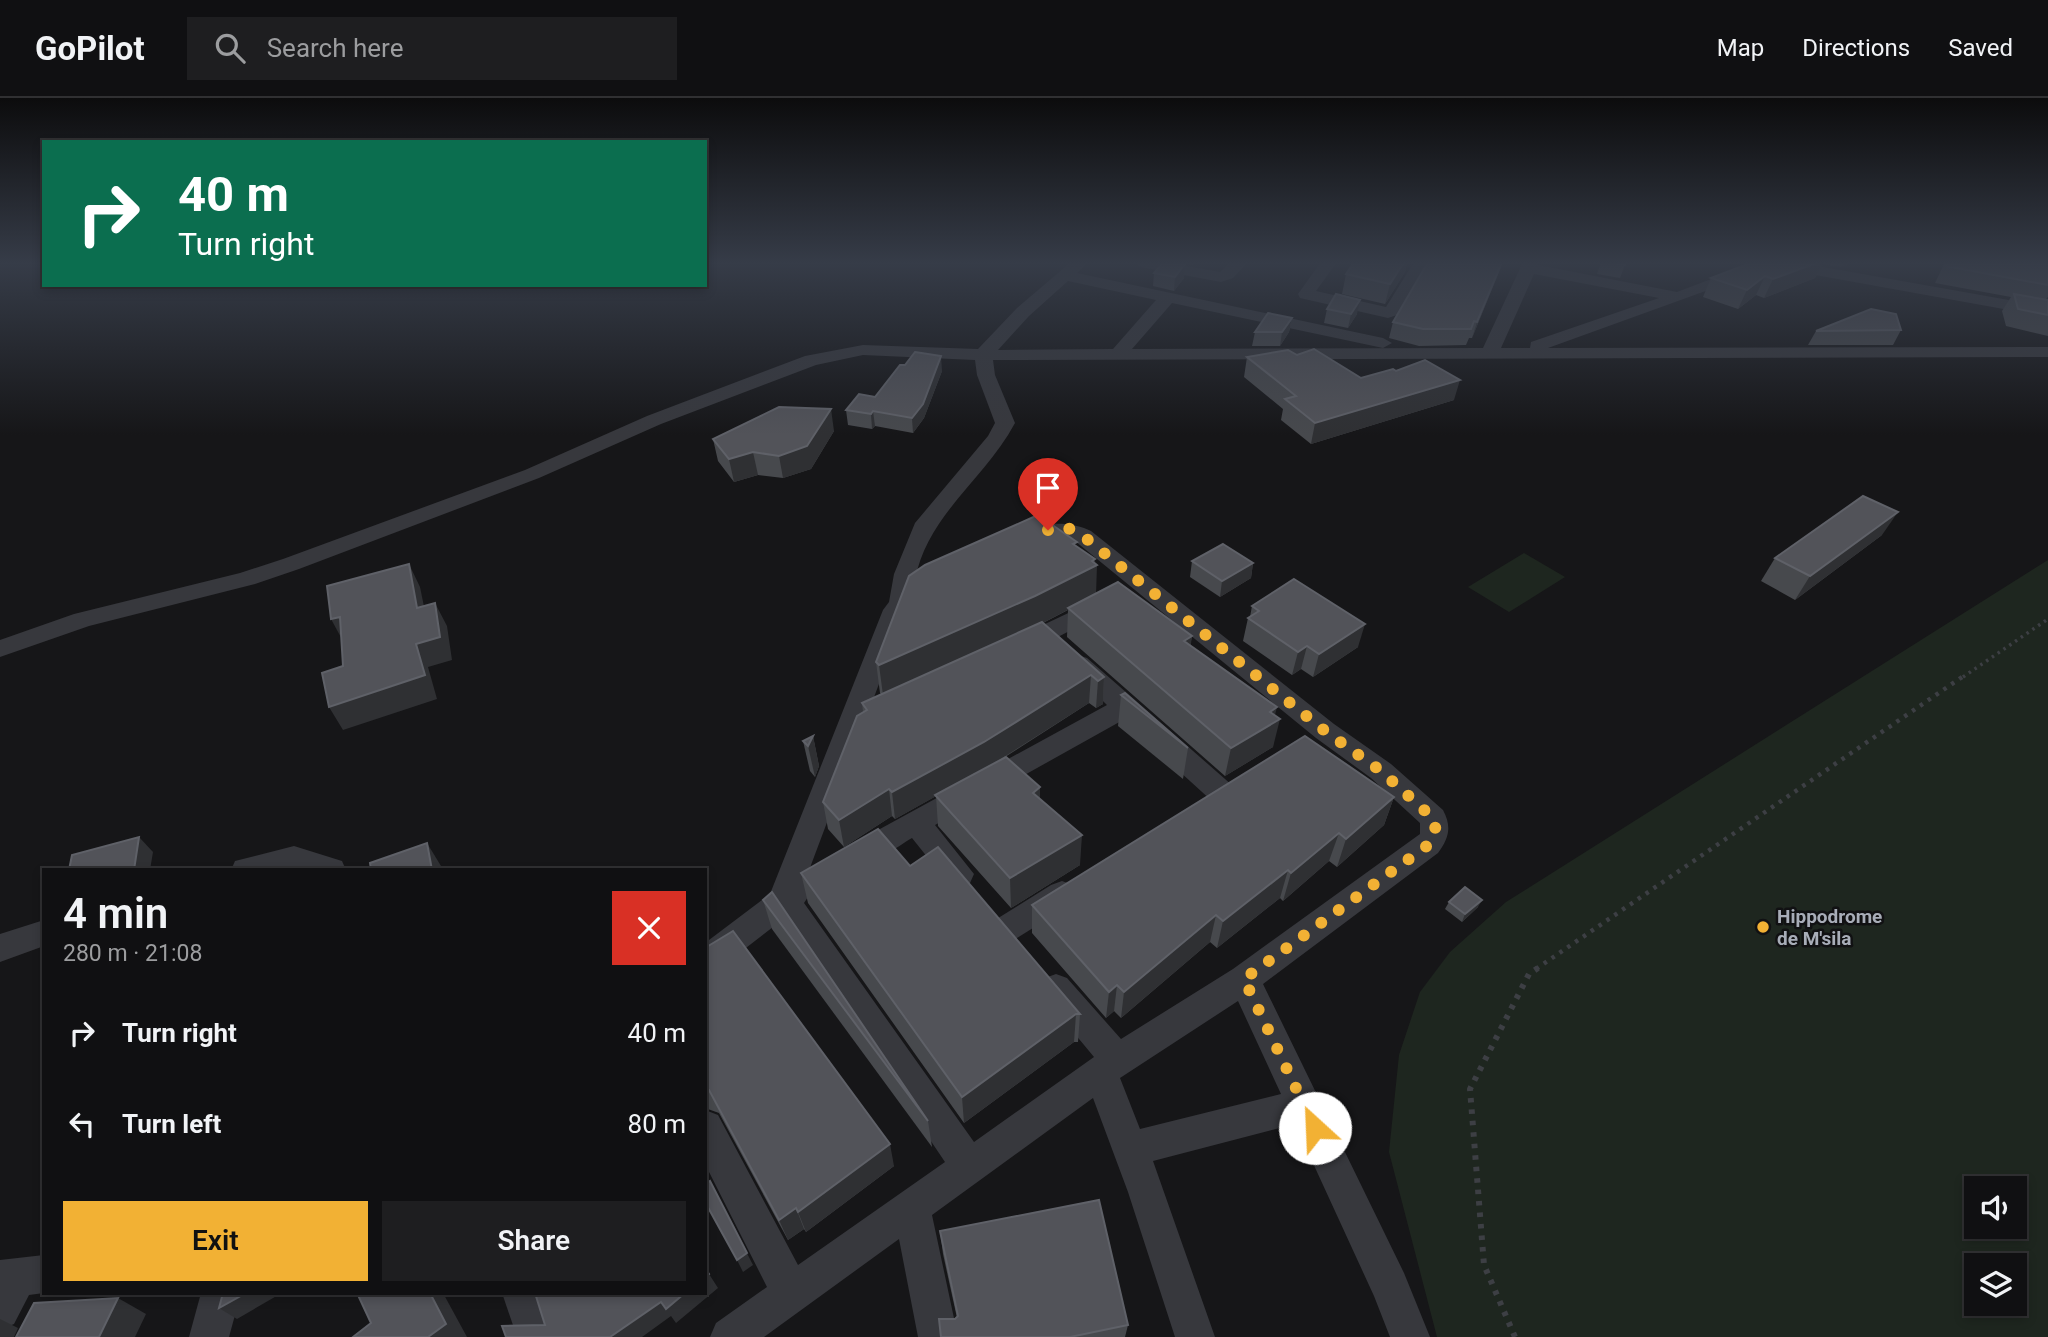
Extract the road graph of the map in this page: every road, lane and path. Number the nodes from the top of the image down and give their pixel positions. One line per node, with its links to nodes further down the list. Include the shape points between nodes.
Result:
1 (1018, 320): 10 (street)
2 (1148, 320): 11 (street)
3 (1271, 320): 9 (street)
4 (1504, 320): 6 (street)
5 (1613, 320): 7 (street)
6 (1490, 352): 7 (street); 9 (street)
7 (1519, 352): 8 (street)
8 (2048, 352)
9 (1430, 353): 11 (street)
10 (983, 355): 11 (street); 15 (street, via 1005,423 926,523 905,574); 18 (street, via 863,350 811,360 654,420 532,474 269,572 82,620)
11 (1117, 356)
12 (1000, 551): 14 (street, via 1048,530 1068,528)
13 (953, 572): 15 (street)
14 (1141, 584): 17 (street); 33 (street, via 1227,650 1314,738 1381,771 1427,811 1437,828 1428,845)
15 (900, 601): 22 (street)
16 (2048, 619): 51 (path, via 1529,974 1470,1089 1484,1265)
17 (1045, 635): 19 (street); 21 (street)
18 (0, 649)
19 (997, 657)
20 (889, 706): 22 (street)
21 (1125, 707): 23 (street); 24 (street)
22 (852, 722): 28 (street)
23 (1223, 794)
24 (915, 821): 28 (street); 29 (street)
25 (254, 868): 26 (street, via 294,858)
26 (325, 868)
27 (1086, 880): 29 (street)
28 (784, 898): 32 (street); 38 (street)
29 (1008, 931): 34 (street)
30 (42, 934): 31 (street)
31 (0, 948)
32 (707, 959)
33 (1244, 979): 34 (street); 35 (street)
34 (1109, 1067): 37 (street); 38 (street)
35 (1305, 1105): 37 (street); 50 (street)
36 (707, 1131): 41 (street)
37 (1131, 1149): 49 (street)
38 (968, 1165): 39 (street)
39 (912, 1209): 41 (street); 48 (street)
40 (21, 1277): 44 (street)
41 (791, 1292): 47 (street)
42 (220, 1295): 45 (street)
43 (523, 1295): 46 (street)
44 (0, 1310)
45 (209, 1337)
46 (537, 1337)
47 (730, 1337)
48 (938, 1337)
49 (1196, 1337)
50 (1410, 1337)
51 (1515, 1337)

